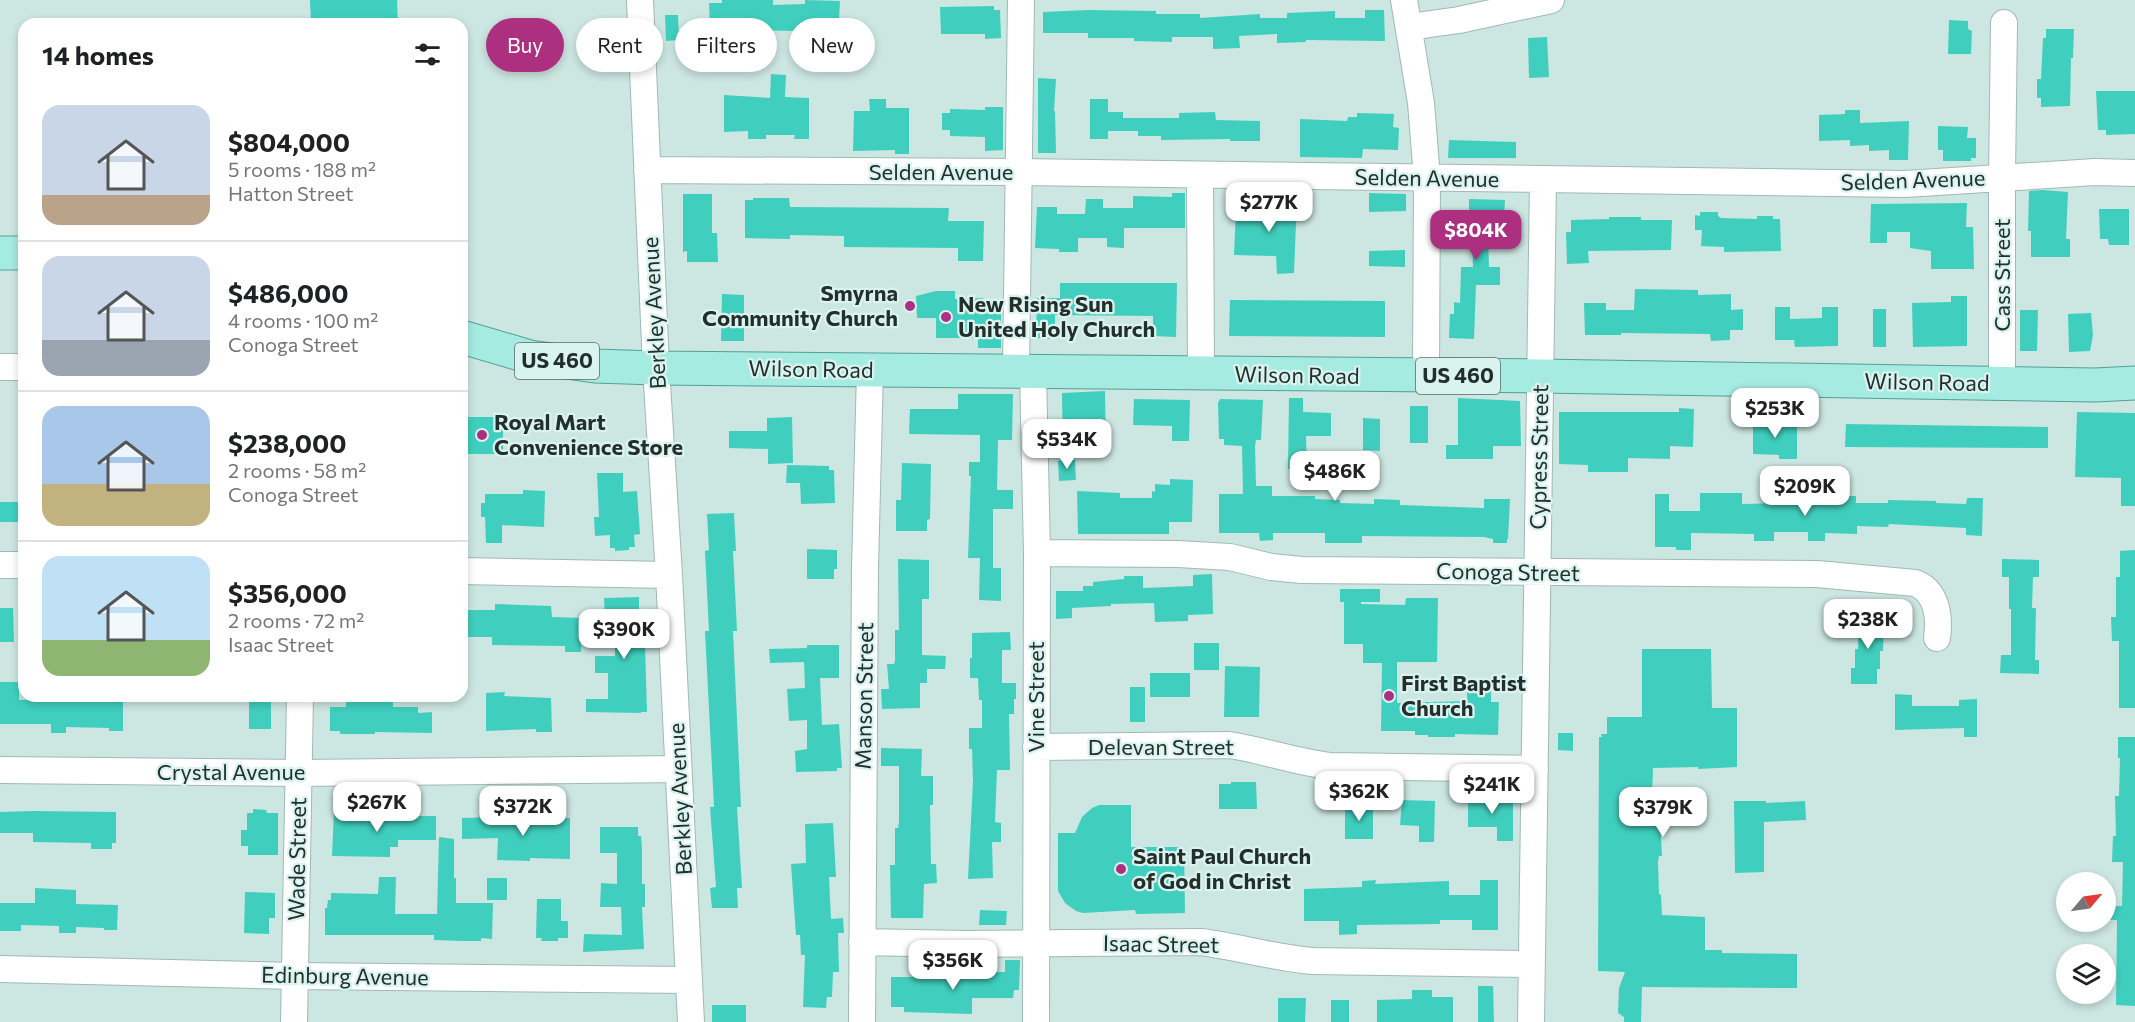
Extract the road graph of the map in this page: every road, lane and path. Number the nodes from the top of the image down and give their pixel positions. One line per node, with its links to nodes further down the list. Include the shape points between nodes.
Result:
1 (640, 0): 7 (street, Berkley Avenue)
2 (1021, 0): 8 (street, Vine Street)
3 (1404, 0): 6 (street)
4 (1551, 0): 6 (street)
5 (2004, 23): 11 (street, Cass Street)
6 (1409, 27): 12 (street)
7 (647, 170): 8 (street, Selden Avenue); 19 (street, Berkley Avenue)
8 (1019, 172): 10 (street, Selden Avenue); 21 (street, Vine Street)
9 (2135, 173): 11 (street, Selden Avenue)
10 (1200, 175): 12 (street, Selden Avenue); 22 (street)
11 (2002, 177): 13 (street, Selden Avenue, via 1905,184); 25 (street, Cass Street)
12 (1427, 178): 13 (street, Selden Avenue); 23 (street)
13 (1543, 180): 24 (street, Cypress Street)
14 (0, 253): 15 (main road)
15 (18, 253)
16 (468, 339): 19 (main road, Wilson Road / US 460, via 530,357 595,366)
17 (0, 367): 18 (street)
18 (18, 368)
19 (656, 368): 20 (main road, Wilson Road / US 460); 32 (street, Berkley Avenue)
20 (870, 370): 21 (main road, Wilson Road / US 460); 40 (street, Manson Street)
21 (1025, 372): 22 (main road, Wilson Road / US 460); 27 (street, Vine Street)
22 (1201, 374): 23 (main road, Wilson Road / US 460)
23 (1426, 376): 24 (main road, Wilson Road / US 460)
24 (1540, 376): 25 (main road, Wilson Road / US 460); 31 (street, Cypress Street)
25 (2002, 383): 26 (main road, Wilson Road / US 460)
26 (2135, 383)
27 (1037, 553): 31 (street, Conoga Street, via 1230,557 1302,570); 35 (street, Vine Street)
28 (0, 565): 29 (street)
29 (18, 565)
30 (468, 571): 32 (street)
31 (1537, 573): 33 (street, Conoga Street, via 1817,574 1915,583 1933,598 1938,617); 37 (street, Cypress Street)
32 (669, 575): 36 (street, Berkley Avenue)
33 (1937, 638)
34 (300, 702): 39 (street, Wade Street)
35 (1036, 747): 37 (street, Delevan Street, via 1229,745 1330,766); 41 (street, Vine Street)
36 (678, 769): 39 (street, Crystal Avenue); 45 (street, Berkley Avenue)
37 (1535, 769): 42 (street, Cypress Street)
38 (0, 770): 39 (street, Crystal Avenue)
39 (299, 773): 44 (street, Wade Street)
40 (862, 942): 41 (street, Isaac Street); 48 (street, Manson Street)
41 (1036, 943): 42 (street, Isaac Street, via 1201,942 1313,961); 49 (street, Vine Street)
42 (1532, 964): 50 (street, Cypress Street)
43 (0, 969): 44 (street, Edinburg Avenue)
44 (295, 976): 45 (street, Edinburg Avenue); 46 (street, Wade Street)
45 (689, 980): 47 (street, Berkley Avenue)
46 (294, 1022)
47 (692, 1022)
48 (862, 1022)
49 (1036, 1022)
50 (1531, 1022)

